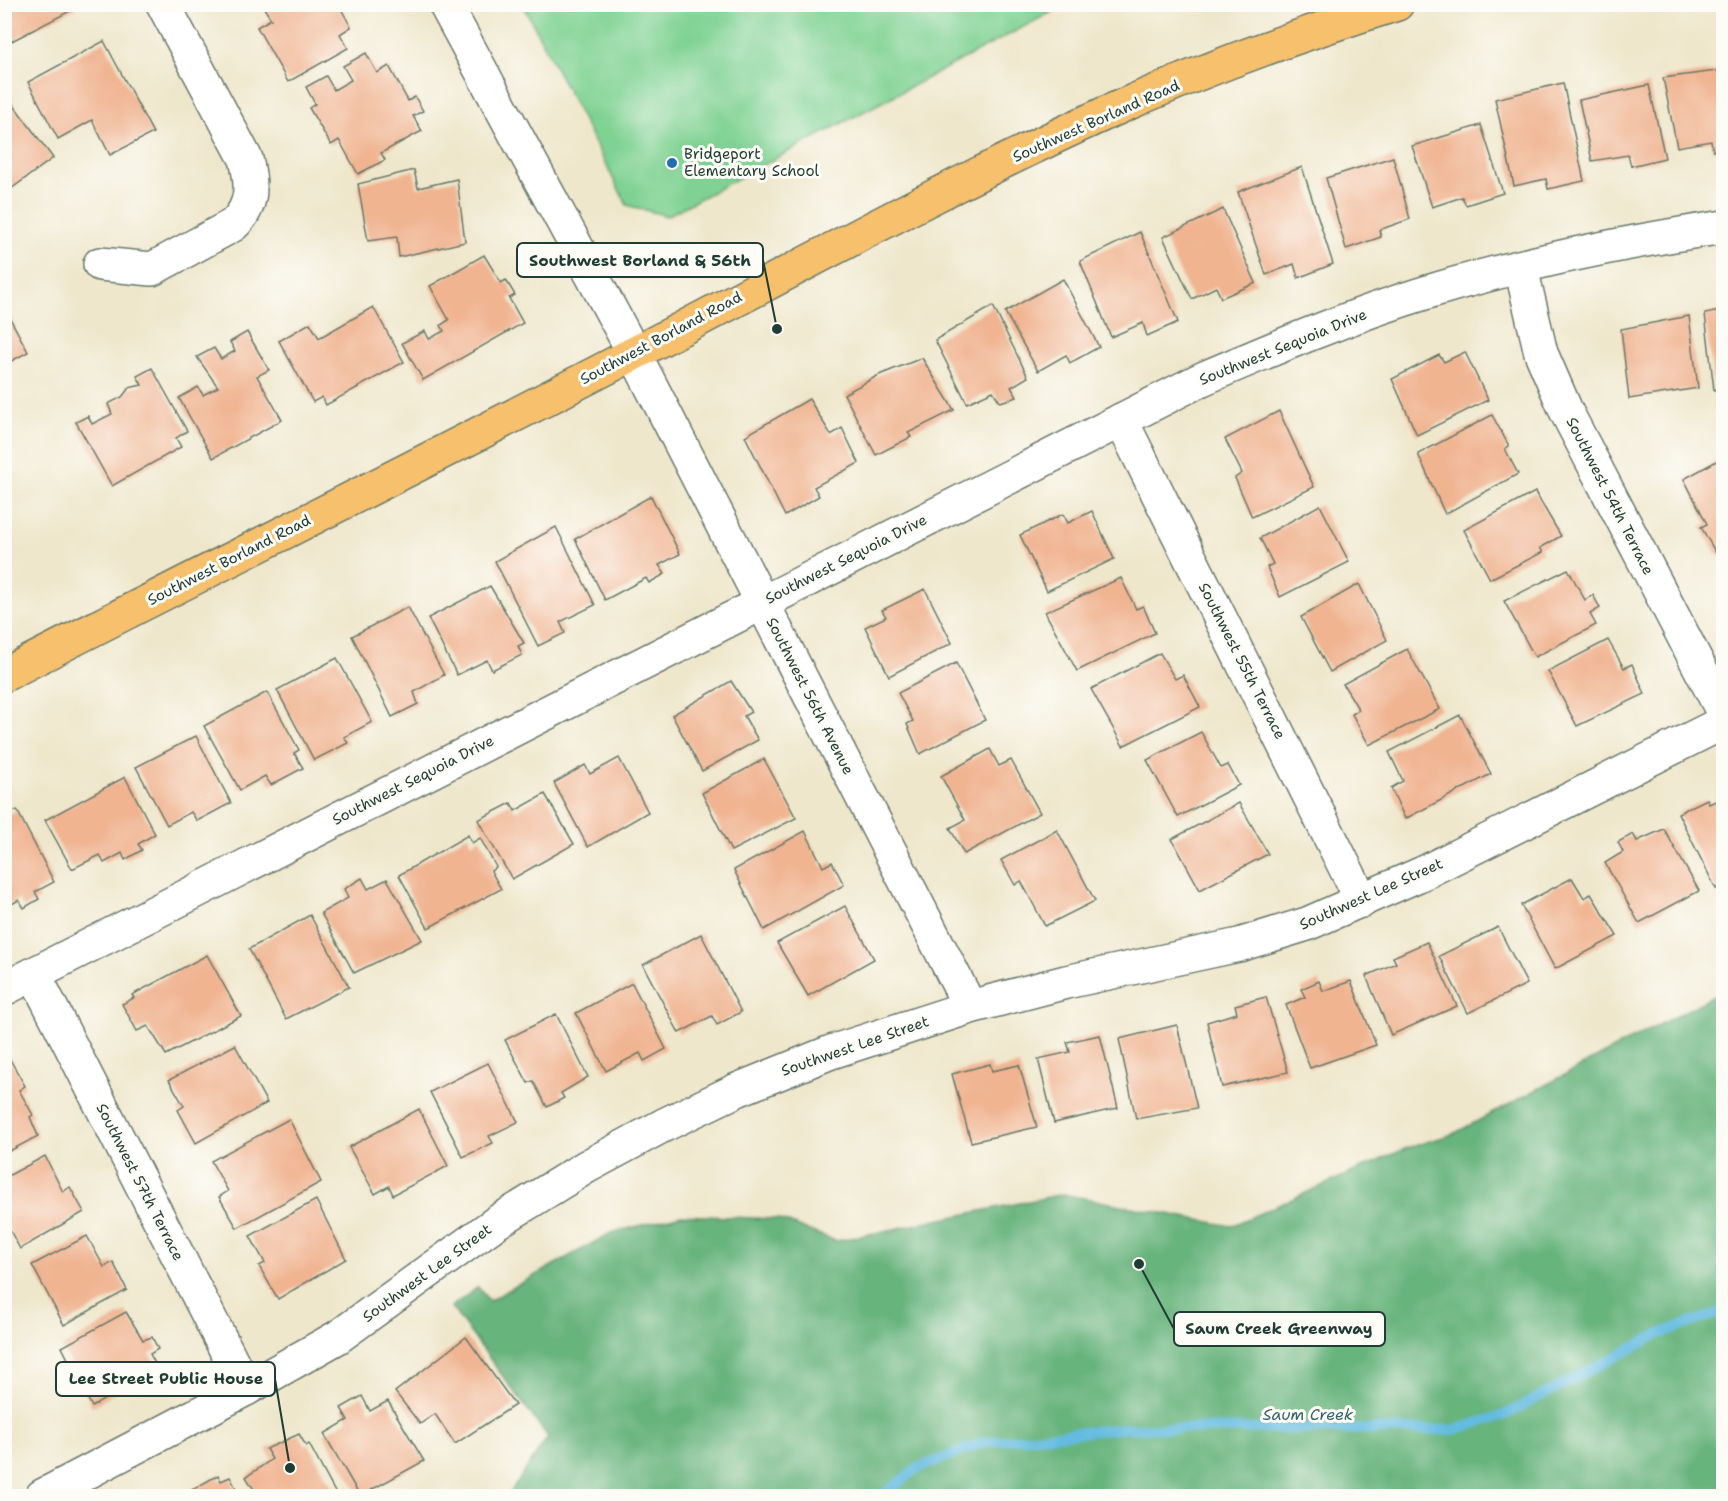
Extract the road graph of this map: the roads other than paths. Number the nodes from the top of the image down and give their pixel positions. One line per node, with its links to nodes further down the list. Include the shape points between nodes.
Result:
1 (163, 4): 5 (street, via 246,159 251,180 248,201 243,216 233,225 152,269)
2 (445, 4): 7 (street, Southwest 56th Avenue)
3 (1397, 4): 7 (main road, Southwest Borland Road, via 1256,51 1108,112)
4 (1724, 227): 6 (street, Southwest Sequoia Drive, via 1594,249)
5 (100, 264)
6 (1521, 268): 8 (street, Southwest Sequoia Drive, via 1359,315 1202,380); 11 (street, Southwest 54th Terrace, via 1541,353 1566,413)
7 (634, 353): 9 (street, Southwest 56th Avenue); 10 (main road, Southwest Borland Road)
8 (1121, 420): 9 (street, Southwest Sequoia Drive); 13 (street, Southwest 55th Terrace)
9 (761, 602): 14 (street, Southwest Sequoia Drive); 16 (street, Southwest 56th Avenue)
10 (4, 675)
11 (1724, 714)
12 (1724, 722): 13 (street, Southwest Lee Street)
13 (1362, 901): 16 (street, Southwest Lee Street, via 1307,924 1239,945)
14 (34, 975): 15 (street, Southwest Sequoia Drive); 17 (street, Southwest 57th Terrace)
15 (4, 988)
16 (970, 1007): 17 (street, Southwest Lee Street, via 831,1052 664,1125 497,1222 338,1337)
17 (246, 1389): 18 (street, Southwest Lee Street)
18 (42, 1497)

